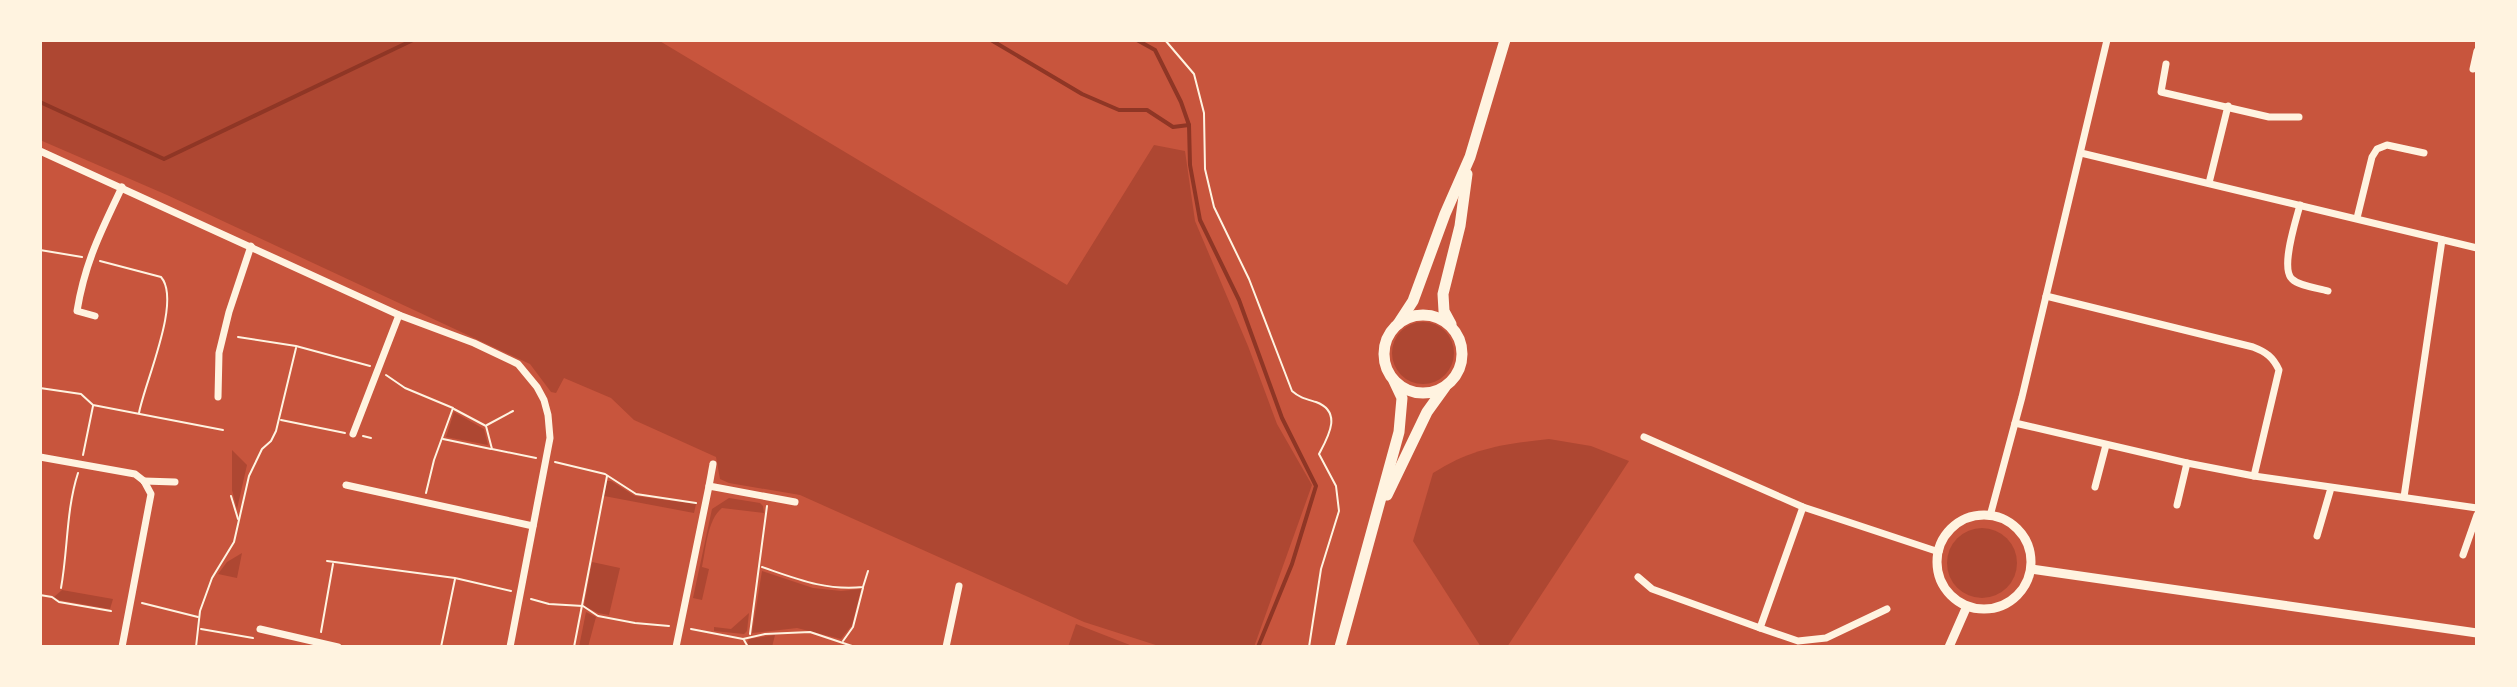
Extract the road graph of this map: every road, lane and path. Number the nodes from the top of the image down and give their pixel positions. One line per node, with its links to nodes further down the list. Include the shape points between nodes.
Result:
1 (1165, 40): 116 (path, via 1194,74 1204,113 1205,169 1214,207 1249,279 1292,391 1320,403 1331,415 1332,429 1319,454 1336,486 1339,511 1321,569)
2 (1505, 40): 12 (main road)
3 (2107, 40): 10 (street)
4 (2477, 51): 6 (street)
5 (2166, 64): 7 (street, via 2161,92)
6 (2473, 69)
7 (2228, 106): 8 (street, via 2269,117); 13 (street)
8 (2299, 117)
9 (40, 151): 14 (street)
10 (2081, 153): 13 (street); 23 (street)
11 (2424, 153): 16 (street, via 2387,145 2377,149)
12 (1470, 157): 26 (main road, via 1413,301); 27 (main road, via 1443,294)
13 (2209, 183): 15 (street)
14 (122, 187): 18 (street); 21 (street)
15 (2300, 205): 16 (street); 22 (street, via 2287,271 2300,283)
16 (2357, 218): 17 (street)
17 (2442, 240): 19 (street); 63 (street)
18 (251, 246): 24 (street); 34 (street, via 219,353)
19 (2477, 248)
20 (40, 250): 21 (path)
21 (88, 258): 25 (street, via 77,311); 38 (path, via 165,281 163,328)
22 (2328, 291)
23 (2046, 296): 40 (street); 55 (street, via 2253,347 2275,360 2279,370)
24 (399, 315): 30 (street); 50 (street, via 518,364 537,387 548,415)
25 (95, 316)
26 (1398, 324): 27 (main road, via 1427,315); 31 (main road, via 1384,351)
27 (1454, 331): 32 (main road, via 1461,362)
28 (238, 337): 29 (path)
29 (296, 346): 30 (path); 39 (path)
30 (377, 368): 36 (path, via 405,388); 43 (street)
31 (1394, 381): 32 (main road, via 1416,393 1429,393); 74 (main road, via 1402,398 1402,417)
32 (1451, 381): 74 (main road, via 1427,412)
33 (40, 388): 35 (path, via 81,394)
34 (218, 397)
35 (93, 405): 38 (path); 52 (path)
36 (453, 408): 41 (path); 46 (path)
37 (513, 411): 41 (path)
38 (139, 413): 42 (path)
39 (280, 420): 43 (path); 73 (path, via 253,466)
40 (2015, 423): 47 (street); 72 (street)
41 (486, 426): 48 (path)
42 (223, 430)
43 (353, 434): 45 (path)
44 (1644, 437): 69 (street)
45 (371, 438)
46 (442, 438): 48 (path); 65 (path)
47 (2106, 445): 51 (street); 60 (street)
48 (492, 449): 50 (path)
49 (40, 457): 52 (street)
50 (546, 460): 54 (path); 75 (street)
51 (2187, 463): 55 (street); 68 (street)
52 (81, 464): 56 (street, via 135,474); 88 (path)
53 (713, 464): 59 (street)
54 (607, 475): 67 (path, via 636,494); 92 (path)
55 (2254, 476): 61 (street)
56 (144, 481): 57 (street); 91 (street, via 151,494)
57 (175, 482)
58 (346, 485): 65 (street)
59 (709, 486): 64 (street); 67 (street)
60 (2095, 487)
61 (2331, 488): 63 (street); 76 (street)
62 (231, 496): 73 (path)
63 (2404, 497): 70 (street)
64 (768, 498): 66 (street); 81 (path)
65 (424, 502): 75 (street)
66 (795, 502)
67 (705, 503): 97 (street)
68 (2177, 505)
69 (1803, 507): 77 (street); 99 (street)
70 (2477, 508)
71 (2477, 515): 78 (street)
72 (1990, 516): 77 (street, via 1964,520 1944,539); 82 (street, via 2005,520 2026,540)
73 (238, 521): 96 (path, via 234,542 212,578)
74 (1375, 521): 117 (main road)
75 (533, 526): 89 (street)
76 (2317, 536)
77 (1939, 552): 93 (street, via 1940,578)
78 (2463, 555)
79 (327, 561): 80 (path)
80 (333, 563): 85 (path); 105 (path)
81 (760, 567): 87 (path, via 814,586); 102 (path)
82 (2031, 569): 93 (street, via 2019,594 2008,603); 101 (street)
83 (868, 571): 87 (path)
84 (1638, 577): 99 (street, via 1652,589)
85 (455, 578): 89 (path); 109 (path)
86 (959, 586): 115 (street)
87 (863, 587): 104 (path, via 853,627)
88 (61, 588)
89 (521, 594): 92 (path, via 549,604); 110 (street)
90 (40, 595): 95 (path)
91 (132, 600): 96 (path); 106 (street)
92 (583, 606): 97 (path, via 598,616); 111 (path)
93 (1967, 606): 118 (street)
94 (1887, 609): 99 (street, via 1826,638 1798,641)
95 (111, 611)
96 (199, 617): 98 (path)
97 (680, 627): 103 (path); 112 (street)
98 (200, 628): 100 (path, via 252,639); 107 (path)
99 (1760, 628)
100 (260, 629): 105 (street)
101 (2477, 633)
102 (749, 636): 103 (path); 104 (path, via 797,631)
103 (743, 639): 113 (path)
104 (842, 642): 114 (path)
105 (319, 643): 108 (street)
106 (122, 647)
107 (196, 647)
108 (338, 647)
109 (441, 647)
110 (510, 647)
111 (574, 647)
112 (676, 647)
113 (748, 647)
114 (855, 647)
115 (946, 647)
116 (1309, 647)
117 (1340, 647)
118 (1949, 647)

